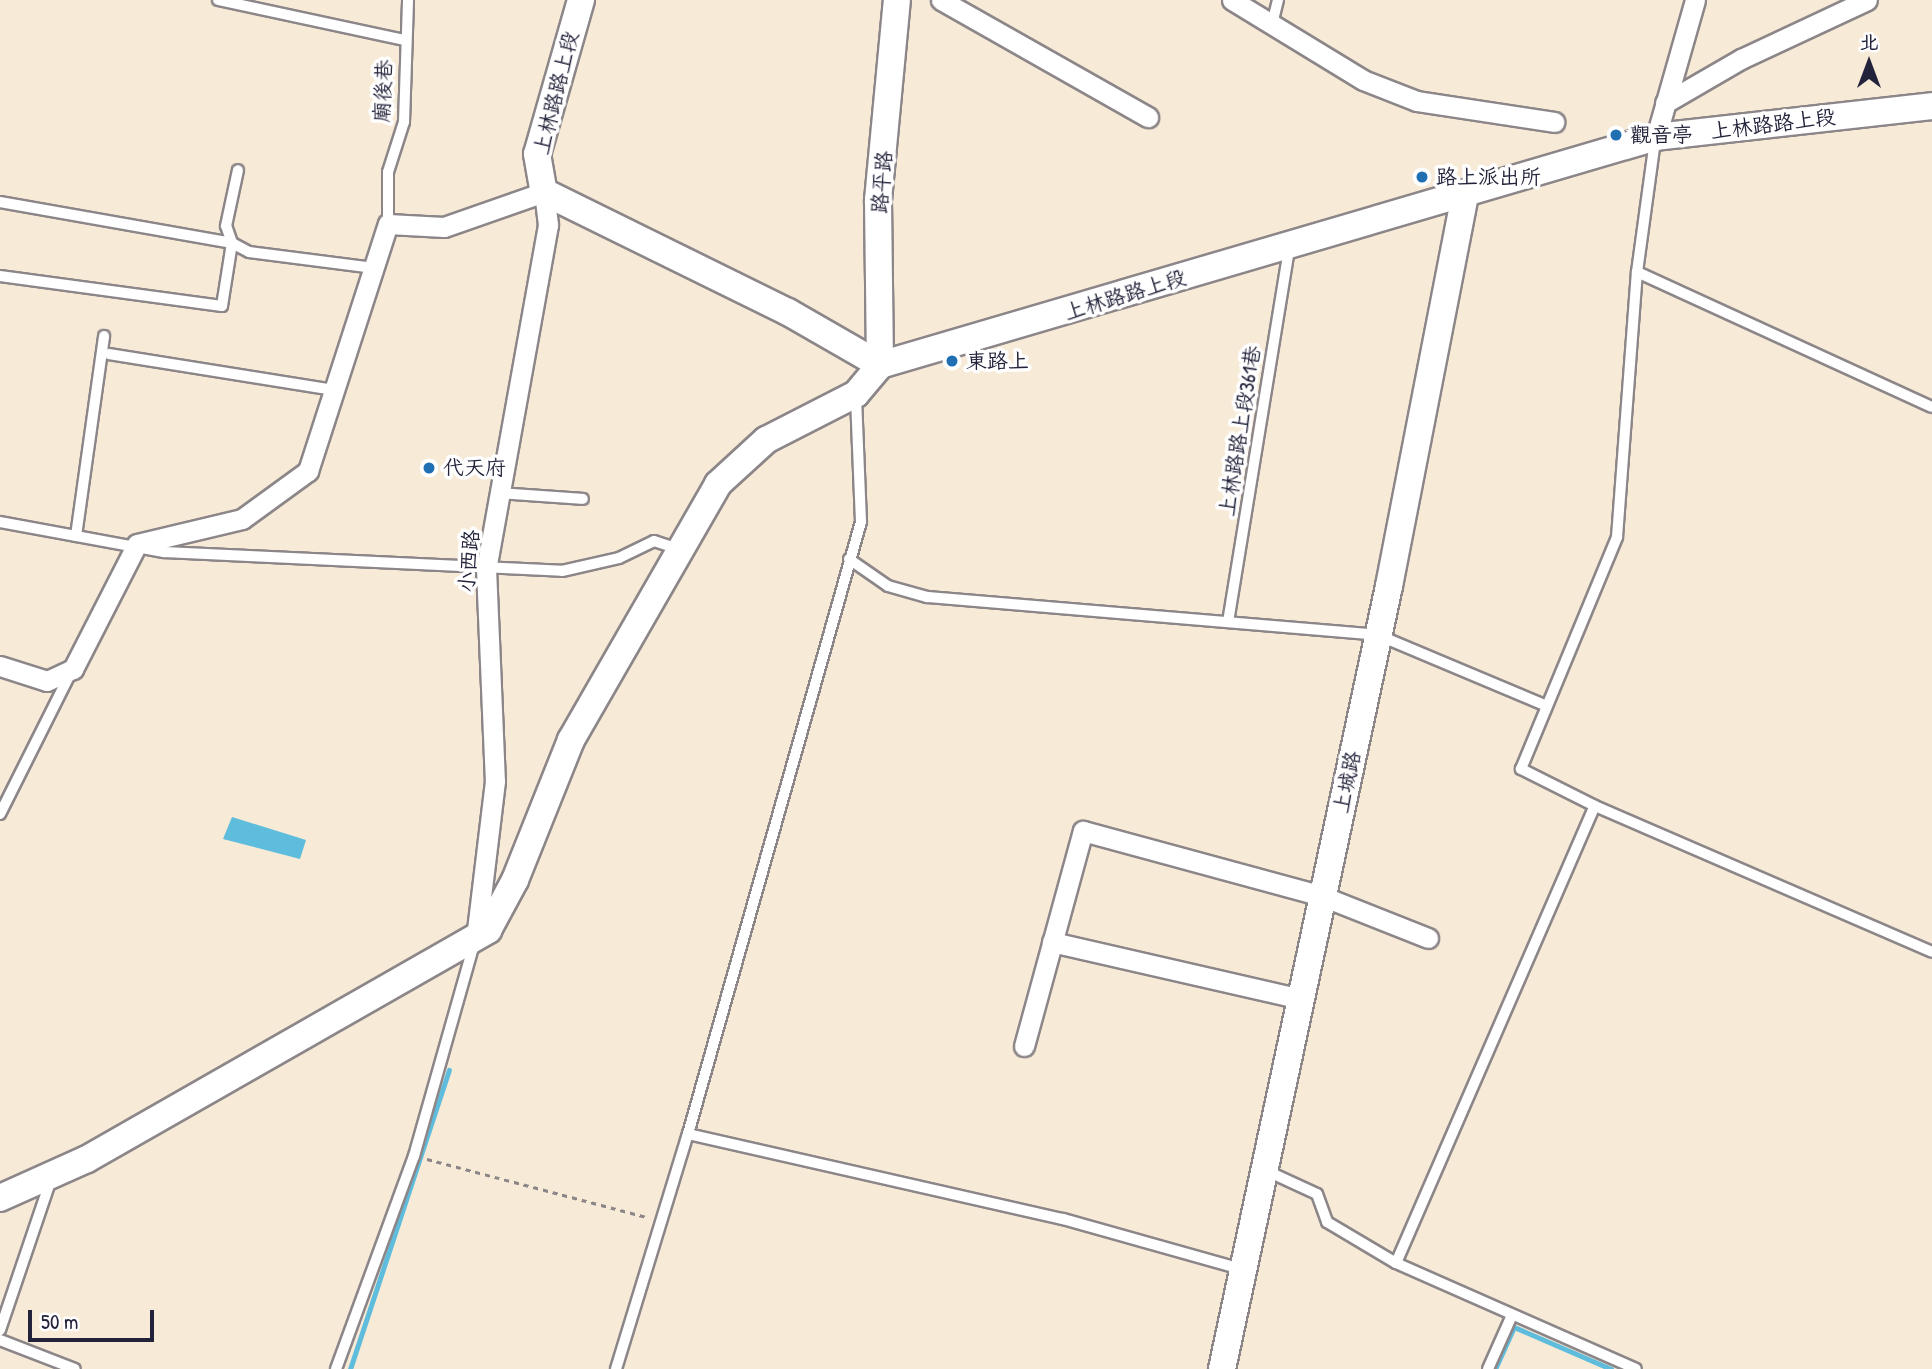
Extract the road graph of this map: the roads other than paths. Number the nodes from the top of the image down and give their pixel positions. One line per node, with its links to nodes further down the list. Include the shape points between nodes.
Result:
1 (218, 0): 11 (lane)
2 (408, 0): 11 (lane, 廟後巷)
3 (582, 0): 18 (street, 上林路路上段, via 537,154)
4 (897, 0): 29 (street, 路平路, via 878,200)
5 (941, 0): 14 (street)
6 (1231, 0): 10 (street)
7 (1278, 0): 10 (lane)
8 (1695, 0): 12 (street)
9 (1867, 0): 12 (street, via 1741,59)
10 (1271, 28): 15 (street, via 1363,80 1418,101)
11 (405, 40): 21 (lane, 廟後巷, via 404,122 388,172)
12 (1665, 103): 16 (street)
13 (1932, 106): 16 (street, 上林路路上段)
14 (1147, 117)
15 (1554, 122)
16 (1656, 137): 19 (street, 上林路路上段); 25 (lane)
17 (238, 170): 22 (lane, via 226,226)
18 (544, 192): 21 (street, via 444,227); 29 (street, via 788,312); 33 (street, 小西路, via 548,225)
19 (1465, 194): 23 (street, 上林路路上段); 42 (street, 上城路)
20 (0, 202): 22 (lane)
21 (388, 224): 24 (street)
22 (232, 243): 24 (lane, via 249,252); 26 (lane, via 222,306)
23 (1289, 246): 29 (street, 上林路路上段); 41 (lane, 上林路路上段361巷)
24 (374, 268): 30 (street)
25 (1637, 272): 32 (lane); 45 (lane, via 1617,537)
26 (0, 276)
27 (104, 335): 36 (lane)
28 (109, 354): 30 (lane)
29 (880, 365): 31 (street)
30 (335, 390): 37 (street, via 308,471 242,519)
31 (856, 394): 38 (street, via 766,440 718,484); 39 (lane, via 860,522)
32 (1932, 407)
33 (500, 494): 34 (lane); 40 (street, 小西路)
34 (583, 499)
35 (0, 522): 36 (lane)
36 (76, 536): 37 (lane)
37 (137, 544): 40 (lane, via 164,552); 44 (street)
38 (678, 549): 40 (lane, via 654,541 619,558 562,571); 49 (street, via 571,740 509,890 488,930)
39 (849, 559): 41 (lane, via 888,586 927,597); 55 (lane)
40 (486, 568): 49 (street, 小西路, via 495,781)
41 (1228, 622): 42 (lane)
42 (1378, 635): 45 (lane); 48 (street, 上城路)
43 (0, 666): 44 (street, via 47,681)
44 (73, 669): 47 (lane)
45 (1547, 706): 46 (lane, via 1521,769)
46 (1595, 806): 52 (lane); 59 (lane)
47 (0, 814)
48 (1322, 895): 50 (street); 51 (street, via 1083,831); 53 (street, 上城路)
49 (476, 938): 57 (street, via 270,1058); 65 (lane, via 414,1156)
50 (1428, 938)
51 (1052, 942): 53 (street); 54 (street)
52 (1932, 952)
53 (1300, 999): 56 (street, 上城路)
54 (1024, 1046)
55 (688, 1134): 60 (lane, via 1063,1219); 66 (lane)
56 (1263, 1169): 59 (lane, via 1317,1194 1327,1222); 60 (street, 上城路)
57 (52, 1175): 58 (street); 62 (lane)
58 (0, 1199)
59 (1396, 1264): 61 (lane)
60 (1243, 1270): 67 (street, 上城路)
61 (1512, 1315): 68 (lane); 69 (lane)
62 (0, 1330)
63 (0, 1340): 64 (lane)
64 (75, 1369)
65 (336, 1369)
66 (615, 1369)
67 (1222, 1369)
68 (1488, 1369)
69 (1636, 1369)

